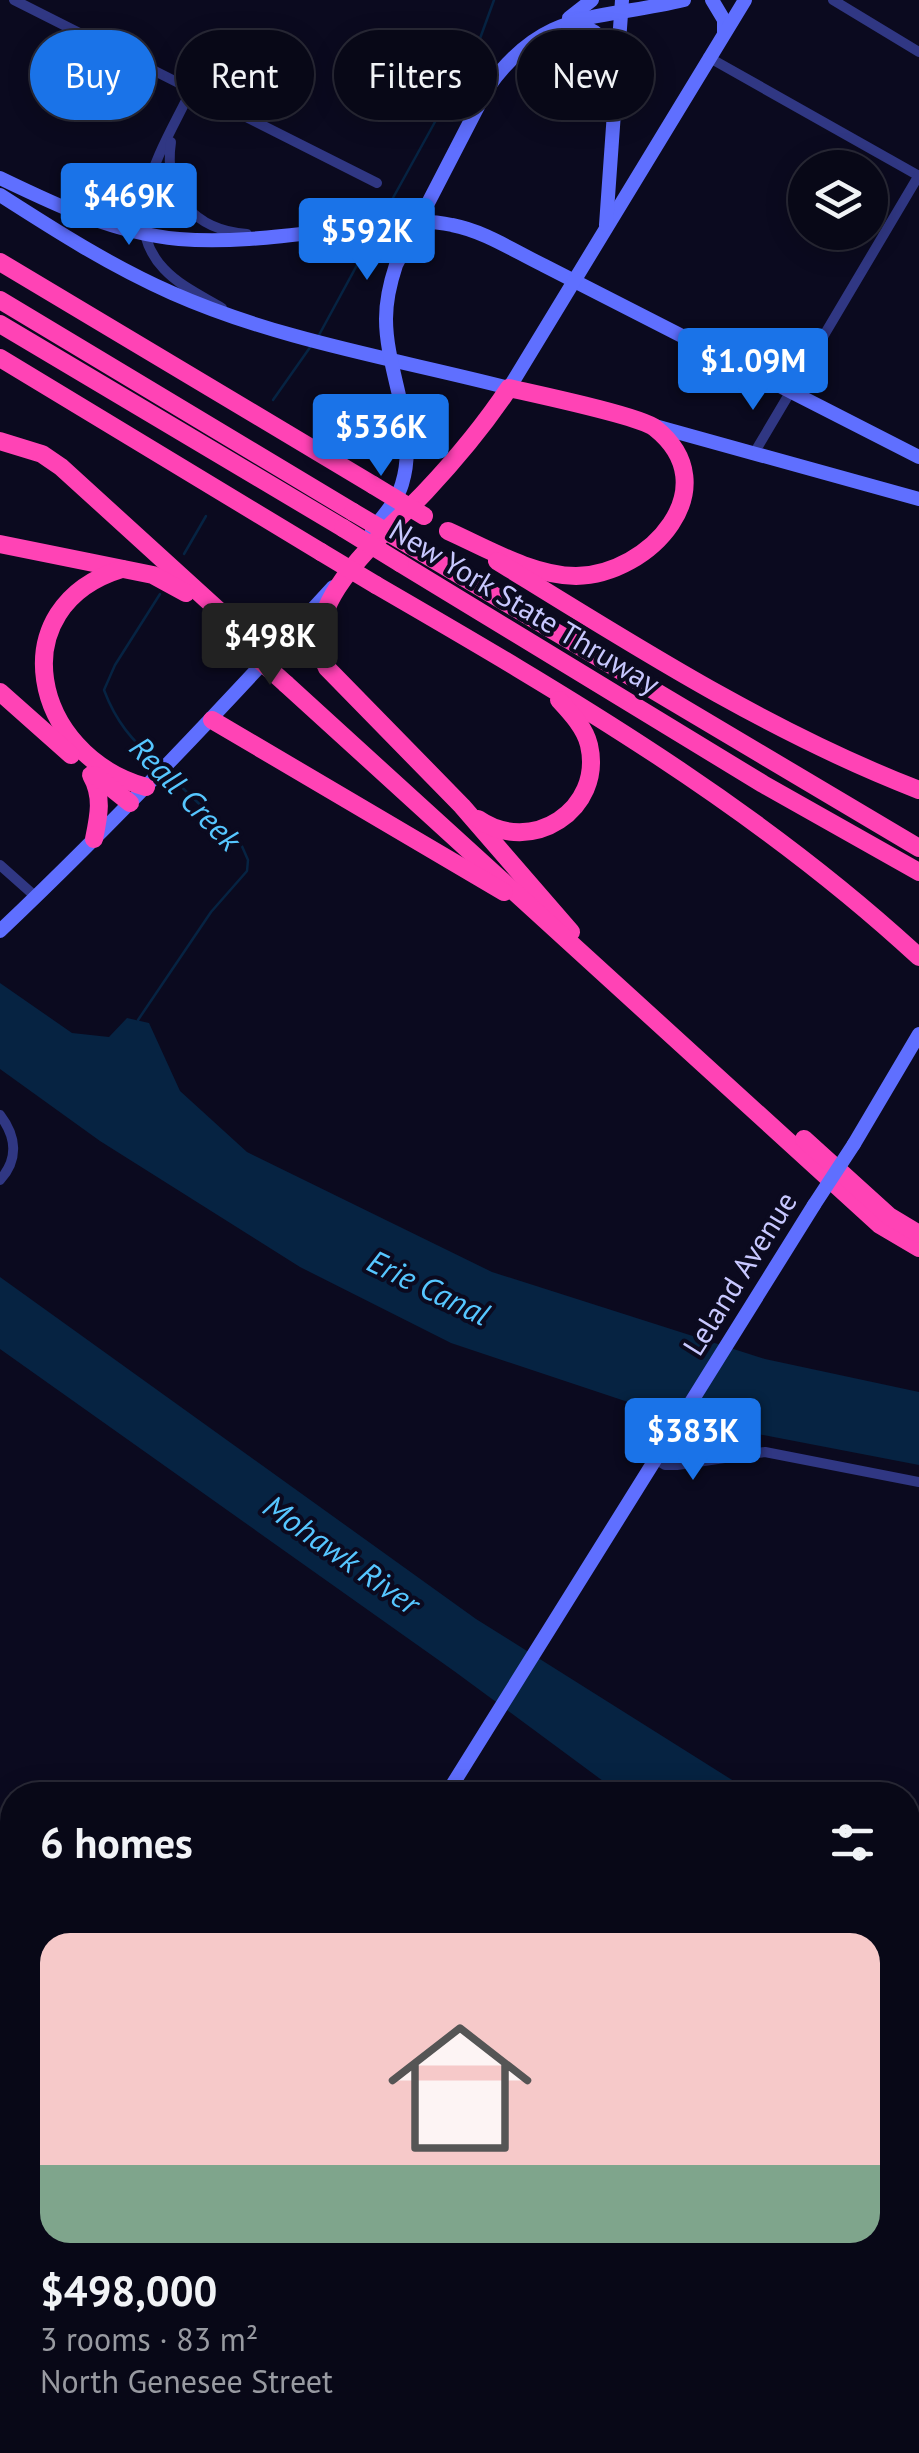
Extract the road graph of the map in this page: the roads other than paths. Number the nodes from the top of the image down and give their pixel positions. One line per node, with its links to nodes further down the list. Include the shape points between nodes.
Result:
1 (14, 0): 13 (street)
2 (592, 0): 8 (main road)
3 (684, 0): 7 (main road)
4 (712, 0): 10 (main road)
5 (745, 0): 10 (main road)
6 (833, 0): 11 (street)
7 (622, 6): 8 (main road)
8 (560, 25): 9 (main road); 22 (main road, via 505,63)
9 (590, 30)
10 (724, 32): 12 (main road)
11 (919, 52)
12 (708, 57): 18 (street); 23 (main road)
13 (176, 82)
14 (177, 120): 17 (street)
15 (251, 120): 20 (street)
16 (613, 120): 23 (main road)
17 (174, 126): 24 (street, via 148,181); 25 (street, via 170,174 186,210 219,230)
18 (919, 176): 34 (street)
19 (0, 178): 24 (main road, via 72,213)
20 (377, 183)
21 (0, 195): 29 (main road, via 120,268)
22 (418, 222): 25 (main road); 27 (main road, via 485,236); 32 (main road, via 388,291)
23 (604, 231): 27 (main road)
24 (145, 234): 25 (main road); 29 (street, via 166,272)
25 (280, 236)
26 (0, 262): 40 (highway, bridge)
27 (575, 281): 33 (main road); 34 (main road)
28 (0, 300): 55 (highway, New York State Thruway, bridge)
29 (240, 319): 32 (main road)
30 (0, 324): 57 (highway, New York State Thruway, bridge)
31 (0, 358): 46 (highway, bridge)
32 (391, 358): 33 (main road); 43 (main road, via 406,440 402,486)
33 (509, 388): 35 (highway); 43 (highway, via 427,490)
34 (788, 392): 37 (street); 38 (main road)
35 (652, 426): 37 (main road); 40 (highway, via 681,459 684,485 677,512 656,544 620,568 556,573)
36 (0, 441): 44 (highway, via 61,467)
37 (753, 455): 39 (main road)
38 (919, 457)
39 (917, 496)
40 (448, 531): 51 (highway, via 755,715)
41 (0, 544): 42 (highway)
42 (122, 569): 44 (highway, via 179,587); 50 (highway, via 84,582 52,608 36,638 34,674 50,718 85,754 106,772)
43 (338, 582): 48 (main road); 53 (highway, via 320,626 320,655)
44 (248, 643): 45 (highway, bridge)
45 (288, 679): 59 (highway); 61 (highway)
46 (544, 685): 53 (highway, via 589,746 581,800 552,826 519,833 496,829); 62 (highway, via 764,828)
47 (0, 692): 49 (highway)
48 (212, 720): 50 (main road); 59 (highway)
49 (88, 770): 52 (highway); 54 (highway, via 100,802)
50 (150, 782): 52 (main road)
51 (919, 790)
52 (130, 803): 54 (main road)
53 (462, 806): 61 (highway)
54 (94, 838): 58 (main road)
55 (919, 848)
56 (0, 865): 58 (street)
57 (919, 875)
58 (36, 897): 60 (main road)
59 (547, 920): 67 (highway, via 880,1225)
60 (0, 930)
61 (571, 932): 66 (highway, via 889,1216)
62 (919, 958)
63 (919, 1034): 68 (main road, Leland Avenue, bridge)
64 (0, 1115): 65 (street, via 14,1142)
65 (0, 1180)
66 (919, 1234)
67 (919, 1248)
68 (654, 1459): 69 (street, via 665,1466 765,1452); 70 (main road, Leland Avenue)
69 (919, 1482)
70 (454, 1782)

